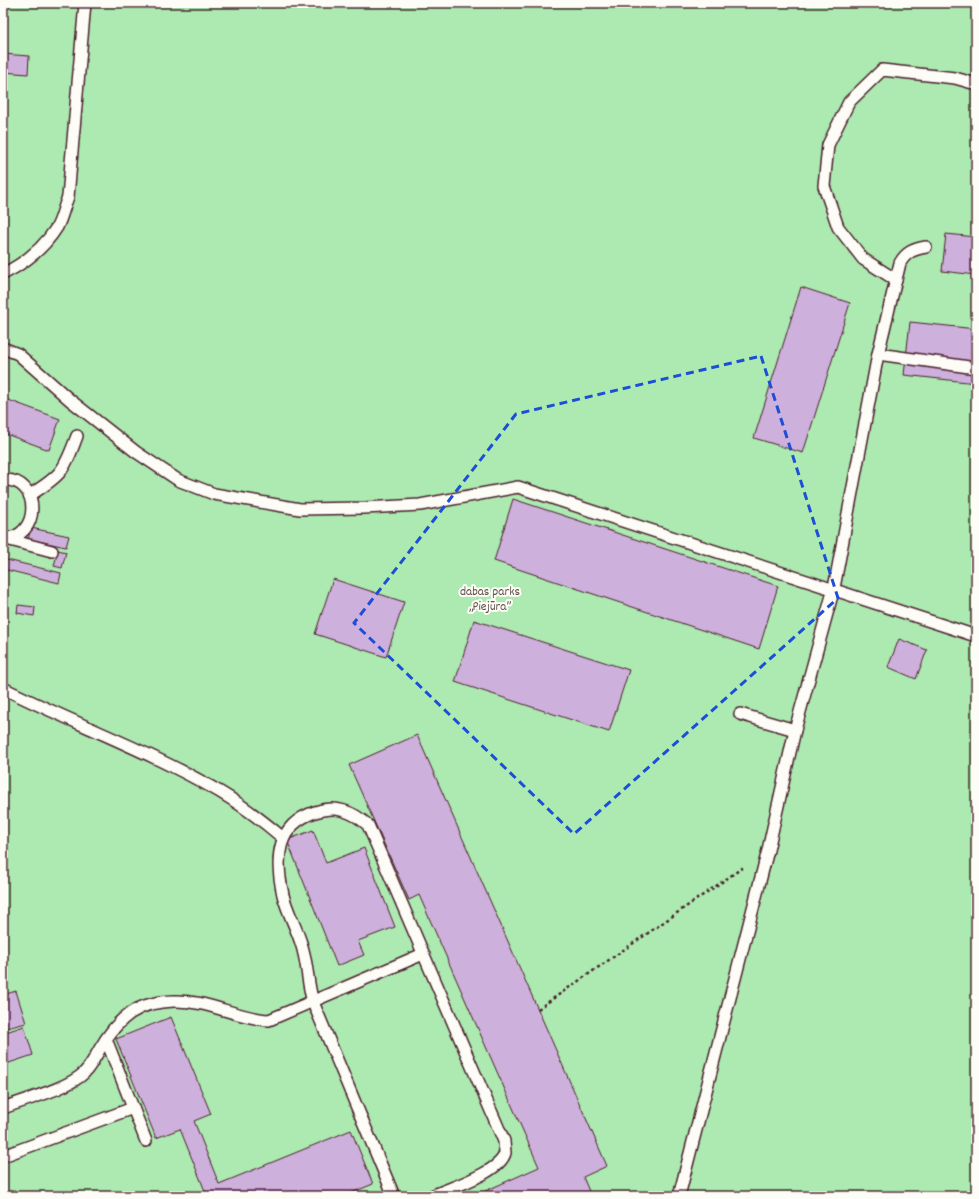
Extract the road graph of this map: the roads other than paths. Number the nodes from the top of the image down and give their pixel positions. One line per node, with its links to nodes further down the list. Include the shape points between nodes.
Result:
1 (85, 3): 4 (lane, via 68,197 58,226 45,244 21,265)
2 (976, 84): 5 (lane, via 955,78 882,70 850,102 828,145 824,186 838,227 863,259)
3 (926, 247): 5 (lane, via 912,250 904,256)
4 (3, 274)
5 (896, 280): 7 (lane)
6 (3, 348): 14 (lane, via 18,354 70,400 136,452 178,480 214,494 300,509 364,508 420,505 518,487)
7 (878, 354): 8 (lane); 14 (lane)
8 (976, 368)
9 (77, 436): 11 (lane, via 61,472)
10 (3, 480): 11 (lane, via 17,482)
11 (30, 495): 12 (lane, via 33,504 30,523 15,536)
12 (3, 538): 13 (lane)
13 (52, 551)
14 (834, 588): 15 (lane); 18 (lane)
15 (976, 636)
16 (3, 688): 19 (lane, via 176,768 227,796)
17 (740, 714): 18 (lane)
18 (795, 730): 29 (lane, via 768,850)
19 (283, 838): 20 (lane, via 295,822 306,815 337,809 356,814 368,825); 21 (lane, via 279,873 283,896 301,943 308,970 308,988)
20 (423, 954): 21 (lane); 28 (lane, via 504,1141 505,1153 498,1164 484,1174)
21 (313, 1002): 22 (lane, via 269,1020 205,1003 174,1001 151,1004 131,1012 113,1027); 27 (lane)
22 (106, 1039): 23 (lane, via 84,1072 72,1082); 24 (lane)
23 (3, 1108)
24 (132, 1108): 25 (lane); 26 (lane)
25 (146, 1141)
26 (3, 1156)
27 (394, 1196)
28 (432, 1196)
29 (679, 1196)

